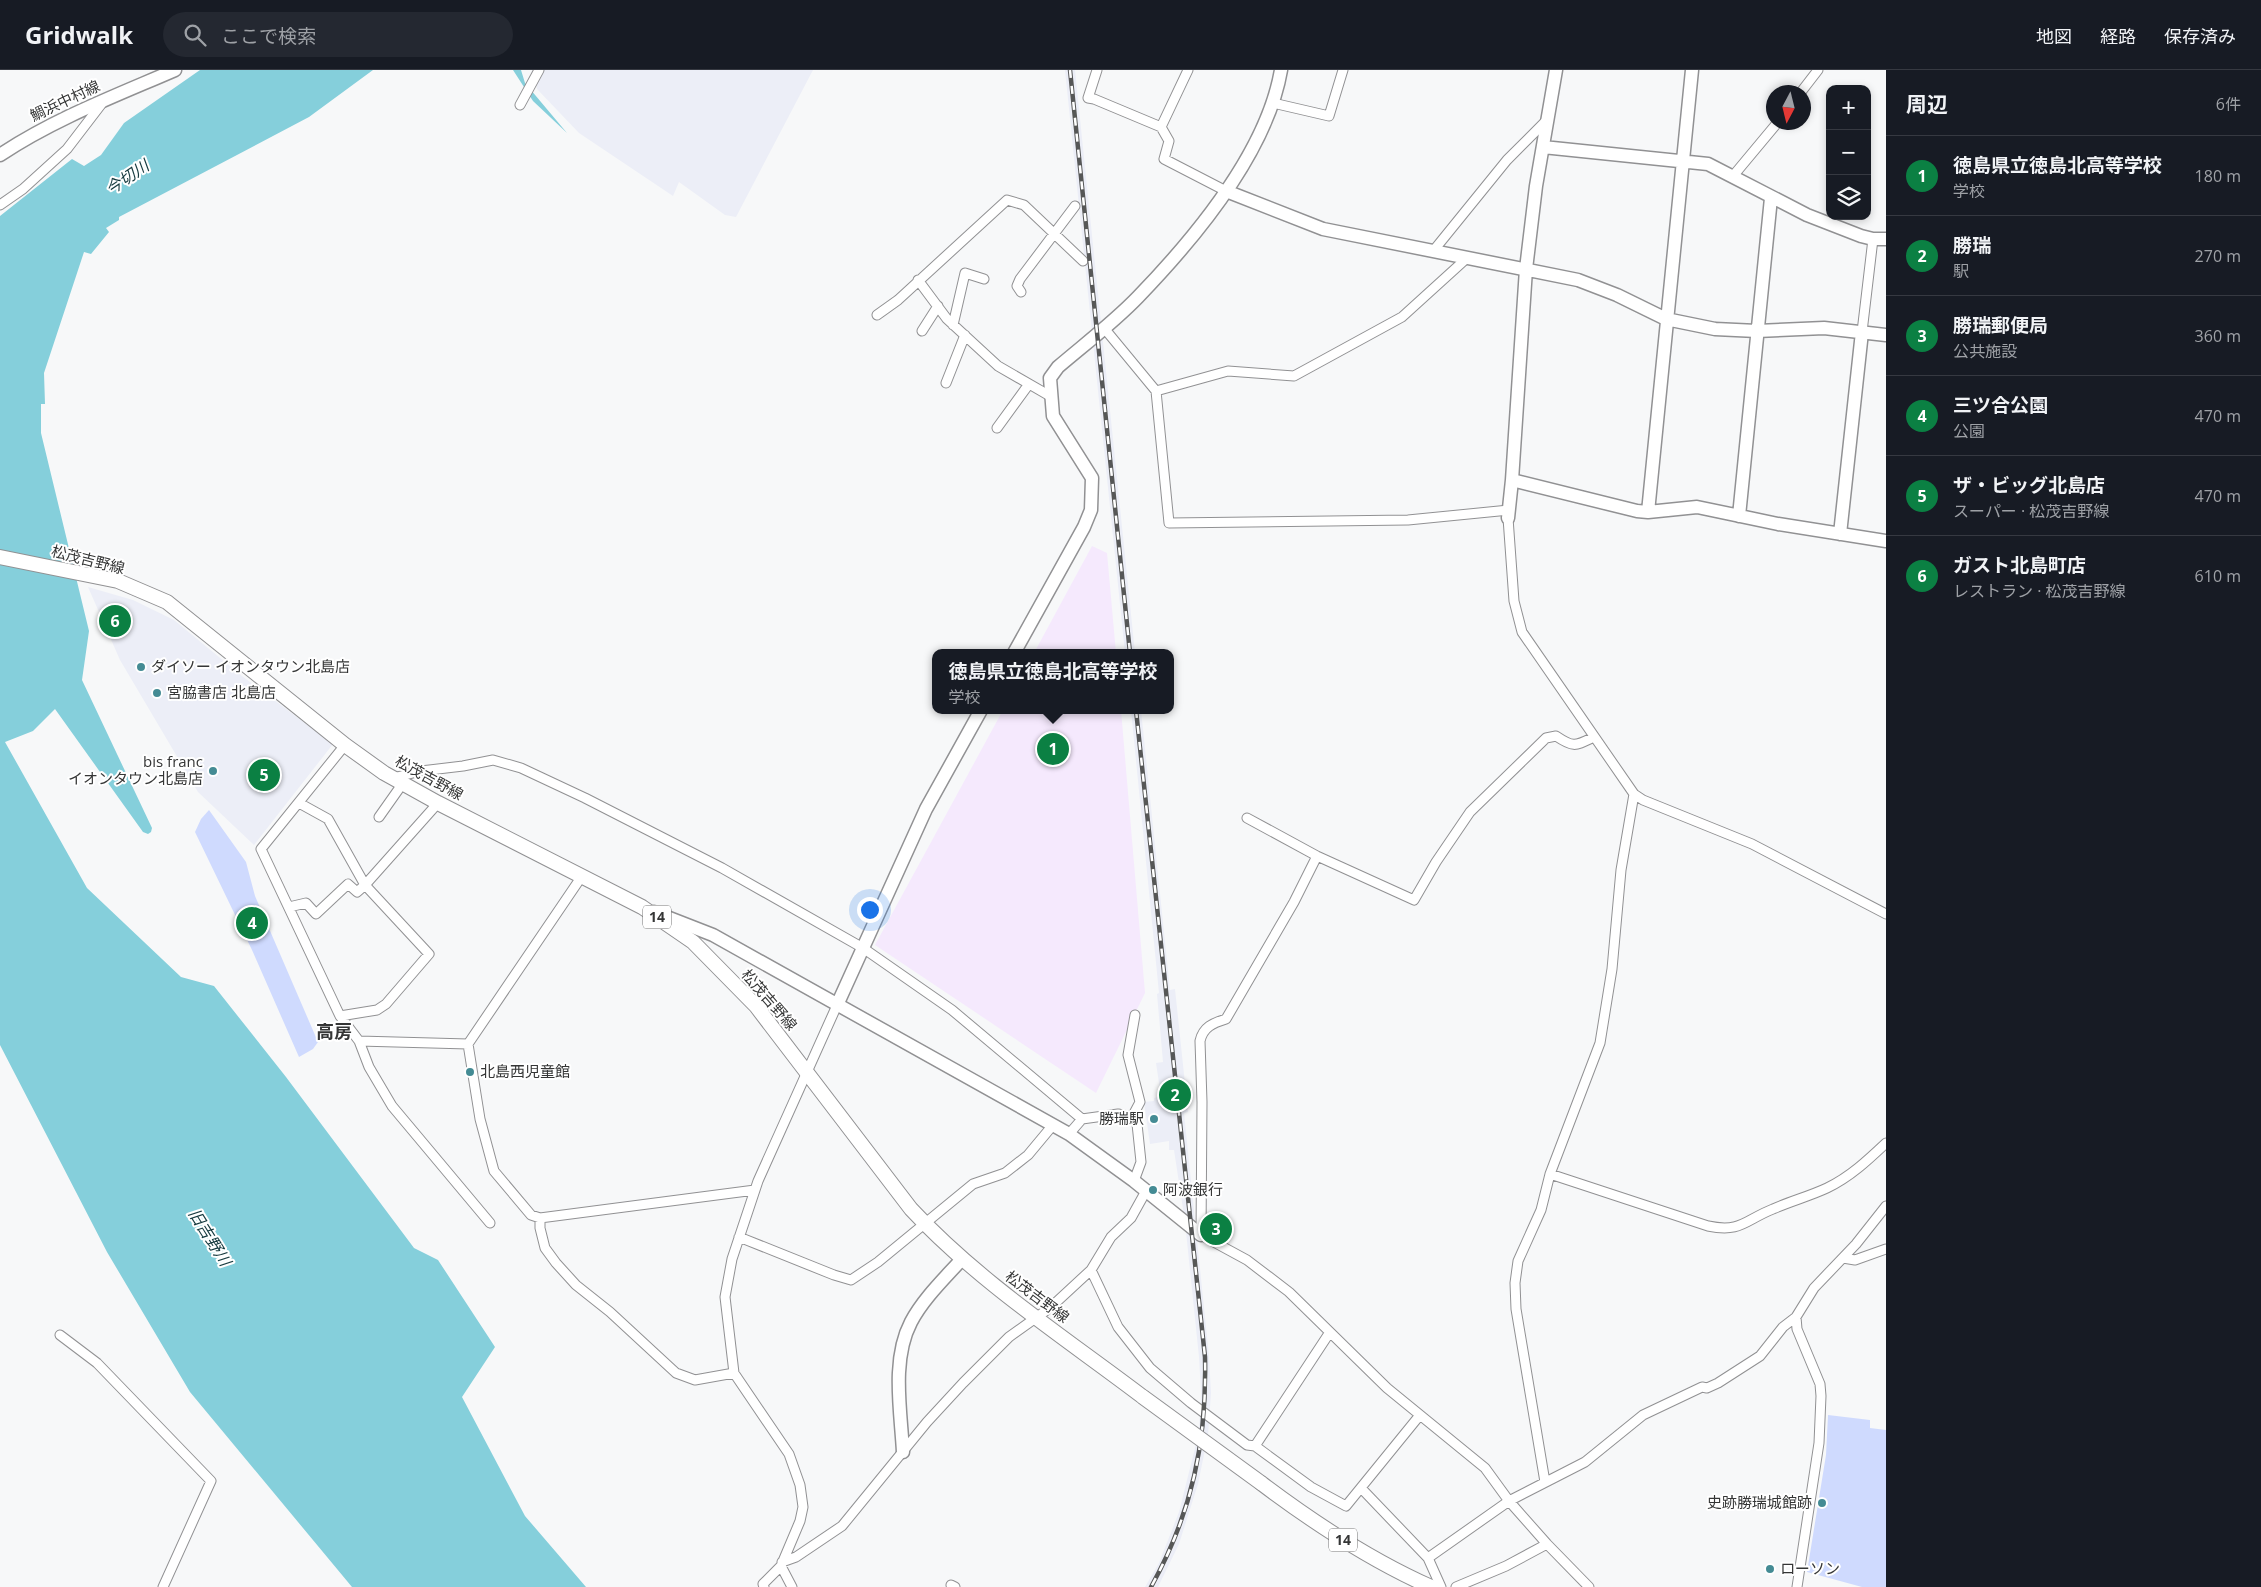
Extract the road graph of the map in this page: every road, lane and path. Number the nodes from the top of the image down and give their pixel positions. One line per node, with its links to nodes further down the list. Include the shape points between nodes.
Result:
1 (175, 70): 11 (street, 鯛浜中村線)
2 (1097, 70): 15 (street, via 1088,98)
3 (1188, 70): 15 (street)
4 (1281, 70): 12 (street)
5 (1343, 70): 12 (street, via 1329,116)
6 (1556, 70): 14 (street)
7 (1692, 70): 19 (street)
8 (1818, 70): 10 (street)
9 (539, 72): 13 (street)
10 (1806, 85)
11 (103, 102): 18 (street, 鯛浜中村線, via 30,135); 23 (street, via 67,149)
12 (1273, 103): 21 (street)
13 (520, 104)
14 (1547, 120): 17 (street); 27 (street, via 1507,160)
15 (1162, 127): 21 (street, via 1169,141 1164,159)
16 (1771, 130): 20 (street)
17 (1543, 147): 19 (street); 30 (street)
18 (0, 155)
19 (1683, 162): 20 (street, via 1708,164); 36 (street)
20 (1733, 176): 22 (street)
21 (1226, 191): 27 (street, via 1322,229); 38 (street, via 1137,298)
22 (1772, 198): 26 (street, via 1807,215); 40 (street)
23 (0, 205)
24 (1075, 206): 25 (street)
25 (1053, 233): 29 (street); 32 (street, via 1024,205 1007,200); 33 (street, via 1020,279 1017,286)
26 (1880, 239): 41 (street)
27 (1434, 250): 28 (street)
28 (1467, 258): 30 (street); 46 (street, via 1402,317 1294,376 1228,371)
29 (1083, 261)
30 (1526, 269): 36 (street, via 1598,287); 49 (street)
31 (984, 279): 37 (street, via 966,273)
32 (918, 280): 34 (street); 35 (street)
33 (1021, 292)
34 (938, 306): 37 (street); 39 (street)
35 (877, 315)
36 (1666, 319): 40 (street, via 1716,329); 50 (street)
37 (953, 325): 43 (street)
38 (1104, 328): 46 (street); 47 (street, via 1058,367 1050,378)
39 (922, 331)
40 (1757, 332): 41 (street, via 1824,328); 52 (street)
41 (1862, 332): 42 (street); 53 (street)
42 (1886, 334)
43 (965, 335): 44 (street); 45 (street, via 998,366)
44 (946, 383)
45 (1028, 384): 47 (street); 48 (street)
46 (1156, 391): 51 (street, via 1169,523 1408,520)
47 (1050, 396): 56 (street, via 1053,416 1092,478 1091,510)
48 (997, 428)
49 (1512, 480): 50 (street); 51 (street)
50 (1648, 512): 52 (street, via 1697,507)
51 (1509, 514): 58 (street, via 1514,601 1522,632)
52 (1739, 516): 53 (street)
53 (1840, 534): 54 (street)
54 (1886, 541)
55 (0, 556): 59 (main road, 松茂吉野線 / 14, via 118,581 167,602)
56 (1016, 649)
57 (979, 714): 72 (street, via 926,809)
58 (1594, 736): 61 (street); 66 (street, via 1575,746 1556,736 1546,738 1470,812 1414,900)
59 (345, 745): 60 (main road, 松茂吉野線 / 14); 62 (street)
60 (398, 781): 63 (main road, 松茂吉野線 / 14); 64 (street); 72 (street, via 421,771 493,760 522,768 675,843)
61 (1634, 794): 71 (street, via 1752,844); 84 (street, via 1621,870 1612,969 1600,1043)
62 (299, 803): 68 (street, via 328,819); 69 (street, via 261,849)
63 (438, 803): 67 (main road, 松茂吉野線 / 14); 68 (street)
64 (379, 816)
65 (1247, 818): 66 (street)
66 (1317, 856): 92 (street, via 1226,1019 1210,1024 1201,1034)
67 (582, 876): 70 (main road, 松茂吉野線 / 14); 77 (street)
68 (365, 884): 69 (street, via 357,892 348,884 316,914 306,903); 75 (street, via 429,954 386,1004 377,1010)
69 (289, 907): 75 (street)
70 (642, 907): 73 (street, via 713,935); 78 (main road, 松茂吉野線 / 14, via 693,942 756,1006)
71 (1886, 914)
72 (863, 948): 73 (street); 80 (street, via 952,1010)
73 (838, 1003): 78 (street); 81 (street)
74 (1135, 1015): 79 (street, via 1128,1055 1140,1102)
75 (340, 1016): 76 (street)
76 (359, 1041): 77 (street); 90 (street, via 369,1067 392,1106)
77 (468, 1044): 89 (street, via 480,1120 494,1172 531,1215)
78 (807, 1071): 86 (street); 91 (main road, 松茂吉野線 / 14, via 911,1209)
79 (1132, 1116): 80 (street, via 1118,1114); 85 (street, via 1137,1124 1141,1162)
80 (1082, 1119): 82 (street)
81 (1053, 1125): 82 (street); 91 (street, via 1028,1155 1005,1173 973,1184)
82 (1069, 1134): 85 (street)
83 (1886, 1143): 84 (street, via 1855,1171 1829,1187 1732,1228 1708,1226)
84 (1550, 1174): 106 (street, via 1540,1210 1518,1261 1515,1283 1516,1309)
85 (1134, 1181): 87 (street)
86 (755, 1190): 89 (street); 93 (street)
87 (1146, 1191): 92 (street); 97 (street, via 1131,1218 1111,1237)
88 (1886, 1206): 95 (street)
89 (540, 1218): 102 (street, via 545,1248 556,1263 576,1285 676,1373 696,1380)
90 (490, 1223)
91 (926, 1224): 93 (street, via 851,1280); 96 (main road, 松茂吉野線 / 14)
92 (1202, 1235): 100 (street, via 1247,1260 1289,1292)
93 (739, 1237): 102 (street, via 724,1297)
94 (1886, 1249): 95 (street, via 1855,1260)
95 (1843, 1258): 98 (street, via 1814,1288)
96 (962, 1260): 99 (main road, 松茂吉野線 / 14); 105 (street, via 926,1301 911,1322 904,1340 900,1379)
97 (1091, 1270): 99 (street); 104 (street, via 1118,1327 1150,1368 1190,1404 1247,1445)
98 (1796, 1317): 106 (street, via 1751,1363 1718,1383 1702,1387 1643,1415 1585,1462); 119 (street, via 1820,1384 1821,1396 1819,1443)
99 (1037, 1318): 105 (street, via 1009,1337 982,1363); 115 (main road, 松茂吉野線 / 14, bridge, via 1318,1526)
100 (1330, 1332): 103 (street, via 1387,1388); 104 (street)
101 (60, 1335): 112 (street, via 97,1362 211,1481)
102 (734, 1373): 111 (street, via 789,1454 800,1485 803,1507 800,1521)
103 (1420, 1415): 107 (street); 108 (street, via 1485,1468)
104 (1254, 1446): 107 (street, via 1311,1487 1346,1506)
105 (903, 1452): 111 (street, via 842,1526 796,1558)
106 (1546, 1482): 108 (street)
107 (1361, 1488): 110 (street)
108 (1508, 1501): 109 (street); 110 (street)
109 (1547, 1544): 117 (street); 118 (street)
110 (1428, 1558): 116 (street)
111 (781, 1564): 113 (street, via 763,1584); 114 (street)
112 (163, 1587)
113 (764, 1587)
114 (792, 1587)
115 (1432, 1587)
116 (1441, 1587)
117 (1456, 1587)
118 (1590, 1587)
119 (1797, 1587)

